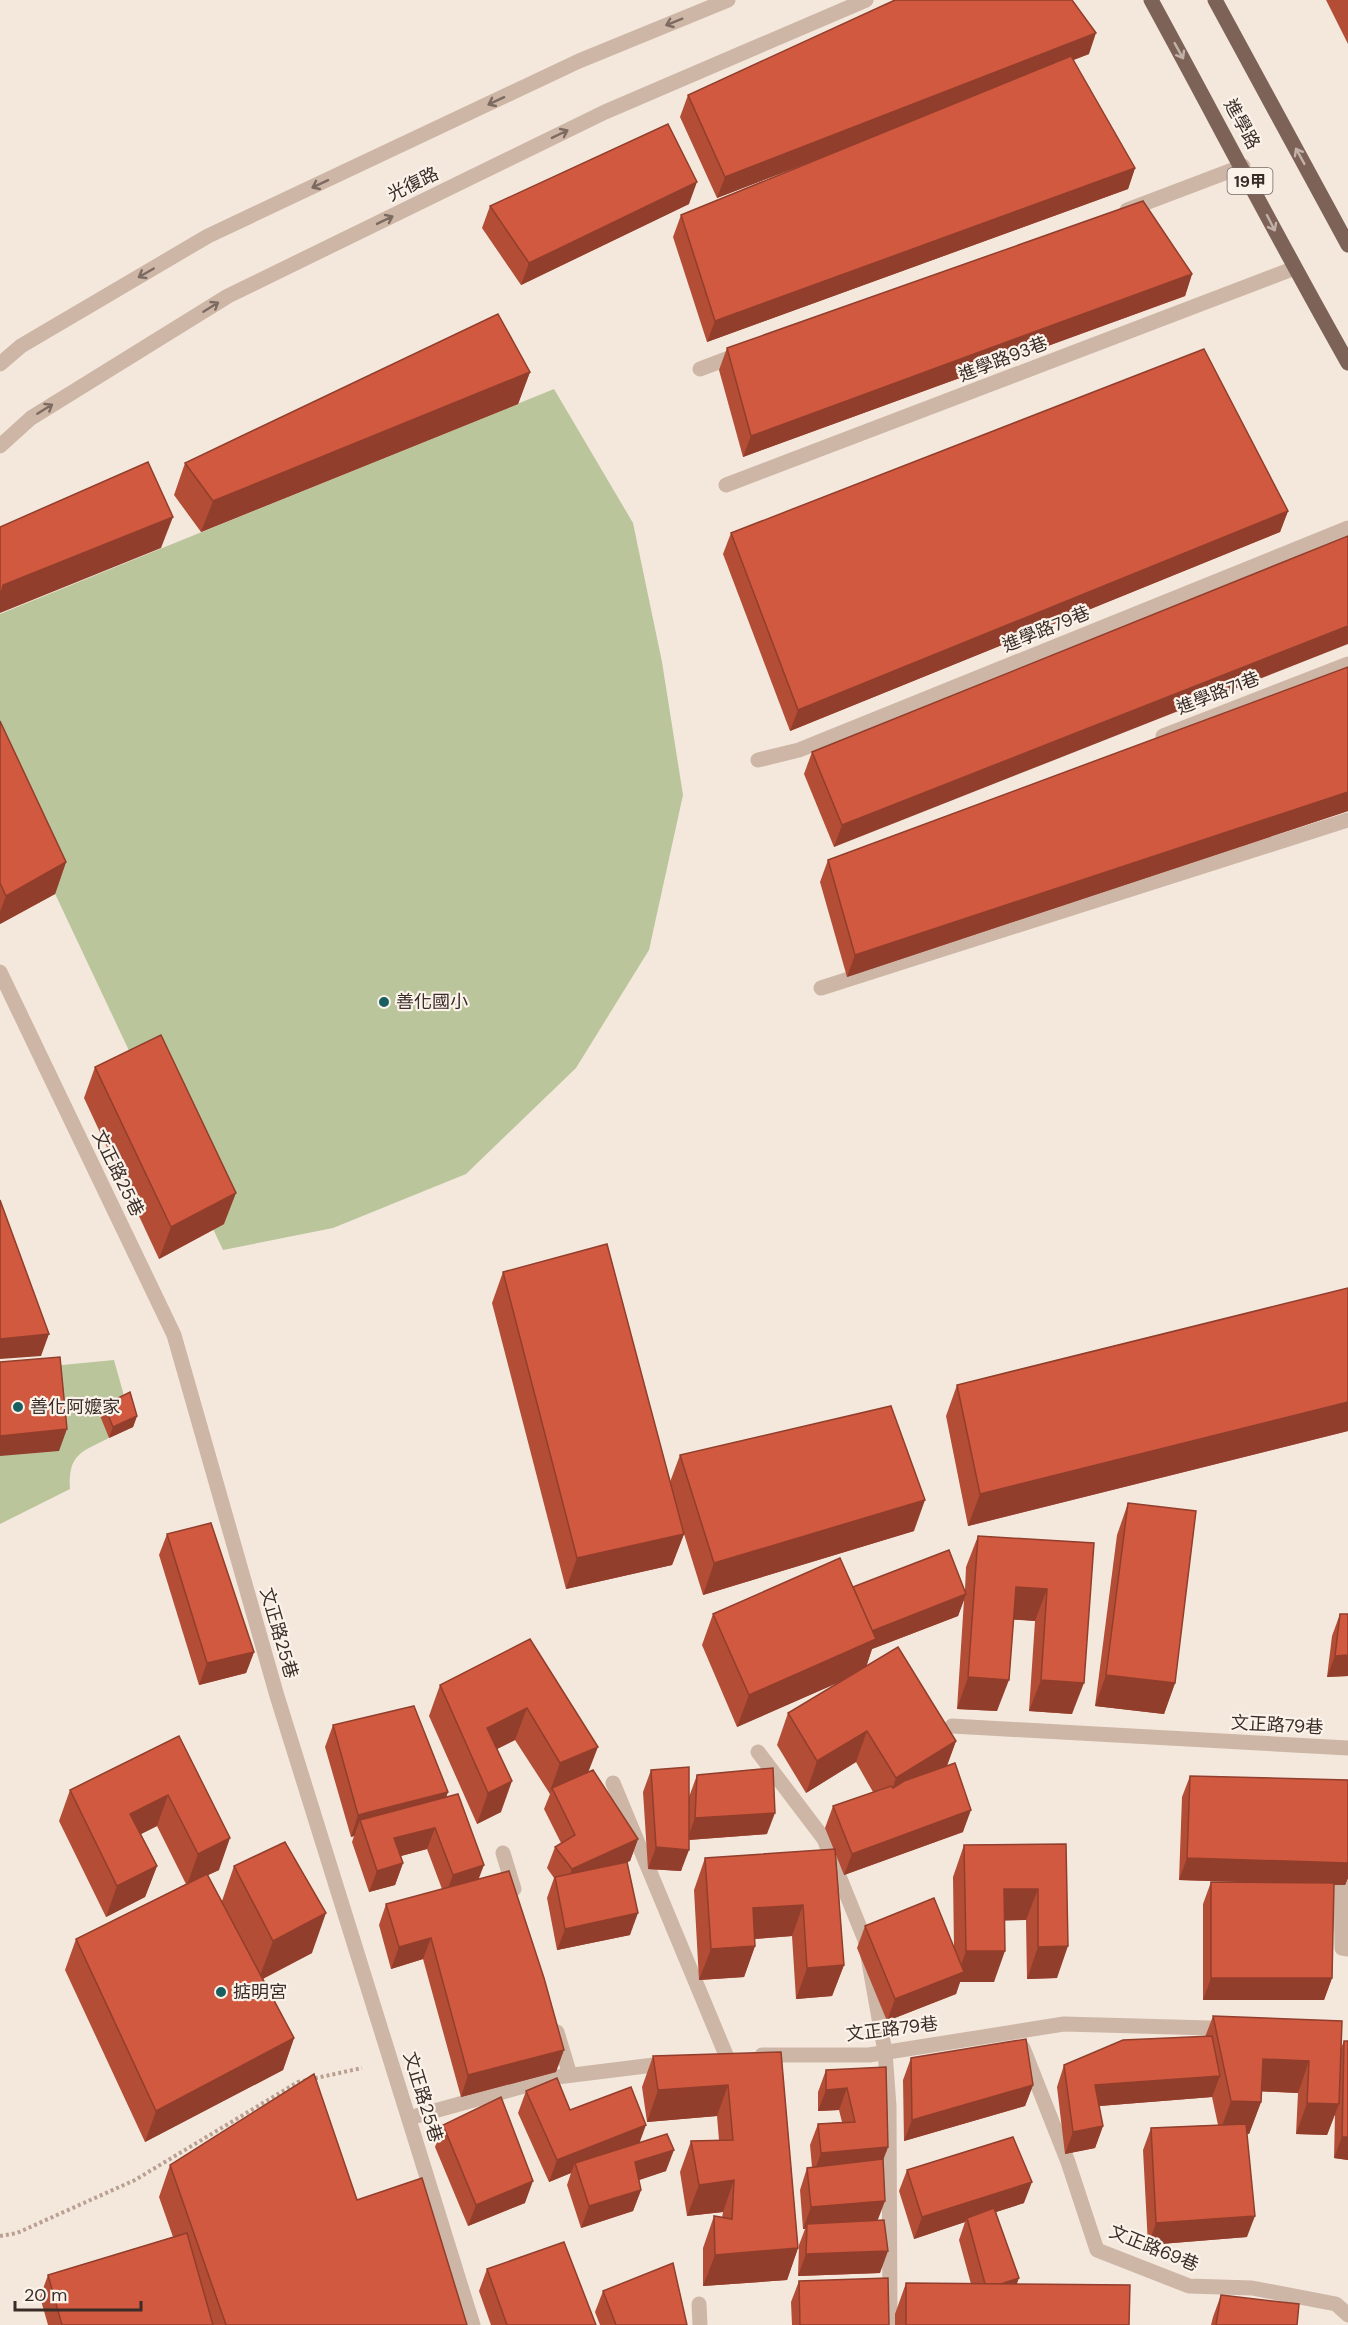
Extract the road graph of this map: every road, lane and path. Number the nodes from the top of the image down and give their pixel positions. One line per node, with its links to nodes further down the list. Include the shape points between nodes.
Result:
1 (728, 0): 11 (street, one-way to 11, via 579,62 208,236 21,346)
2 (866, 0): 13 (street, 光復路, one-way to 2, via 31,418 228,296 605,112)
3 (1151, 0): 5 (main road, 進學路 / 19甲, one-way to 5)
4 (1215, 0): 7 (main road, 進學路, one-way to 4)
5 (1243, 166): 6 (street); 8 (main road, 進學路 / 19甲, one-way to 8)
6 (1110, 216)
7 (1348, 245)
8 (1294, 268): 10 (main road, 進學路 / 19甲); 14 (street, 進學路93巷)
9 (755, 348): 12 (street)
10 (1348, 363)
11 (0, 364)
12 (700, 369)
13 (0, 446)
14 (726, 485)
15 (1348, 528): 18 (street, 進學路79巷, via 800,750)
16 (1348, 664): 17 (street, 進學路71巷)
17 (1150, 741)
18 (758, 760)
19 (1348, 820): 21 (street)
20 (0, 972): 34 (street, 文正路25巷, via 174,1335 277,1696)
21 (821, 988)
22 (952, 1726): 23 (street, 文正路79巷)
23 (1348, 1748)
24 (758, 1752): 33 (street, via 824,1839 865,1940)
25 (612, 1783): 33 (street, 文正路79巷, via 732,2056)
26 (503, 1853): 28 (street)
27 (1307, 1882): 29 (street, via 1341,1883 1342,1948)
28 (520, 1909)
29 (1348, 1949)
30 (553, 2020): 36 (street)
31 (1016, 2031): 32 (street, 文正路79巷, via 1064,2024); 33 (street, 文正路79巷); 40 (street, 文正路69巷, via 1068,2162 1097,2250 1189,2286 1252,2288 1336,2304)
32 (1244, 2032)
33 (885, 2052): 43 (street, via 889,2106)
34 (392, 2061): 37 (street, 文正路25巷); 38 (path, via 298,2082 135,2180 17,2233)
35 (682, 2061): 36 (street)
36 (570, 2076): 37 (street)
37 (409, 2118): 41 (street, 文正路25巷)
38 (0, 2236)
39 (699, 2304): 42 (street)
40 (1348, 2315)
41 (473, 2325)
42 (699, 2325)
43 (890, 2325)

